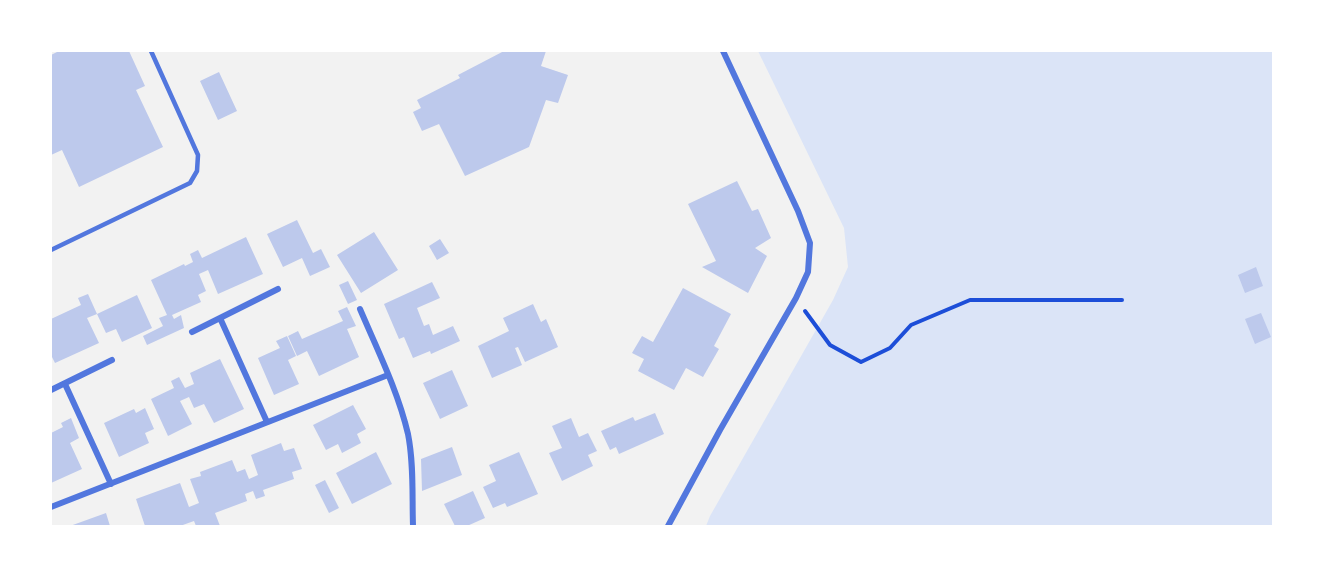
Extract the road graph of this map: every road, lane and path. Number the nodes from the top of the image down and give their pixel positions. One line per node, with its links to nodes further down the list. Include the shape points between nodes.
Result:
1 (151, 51): 3 (lane, via 198,155 197,171 189,183)
2 (723, 51): 5 (street, via 810,243 808,272)
3 (51, 250)
4 (278, 289): 8 (street)
5 (796, 298): 6 (path, via 830,345 861,362 890,348 911,325 970,300); 18 (street)
6 (1122, 300)
7 (360, 309): 11 (street)
8 (220, 318): 9 (street); 14 (street)
9 (192, 332)
10 (112, 360): 12 (street)
11 (388, 375): 14 (street); 17 (street, via 408,435)
12 (64, 384): 13 (street); 15 (street)
13 (51, 390)
14 (267, 422): 15 (street)
15 (111, 484): 16 (street)
16 (51, 507)
17 (413, 526)
18 (668, 526)

